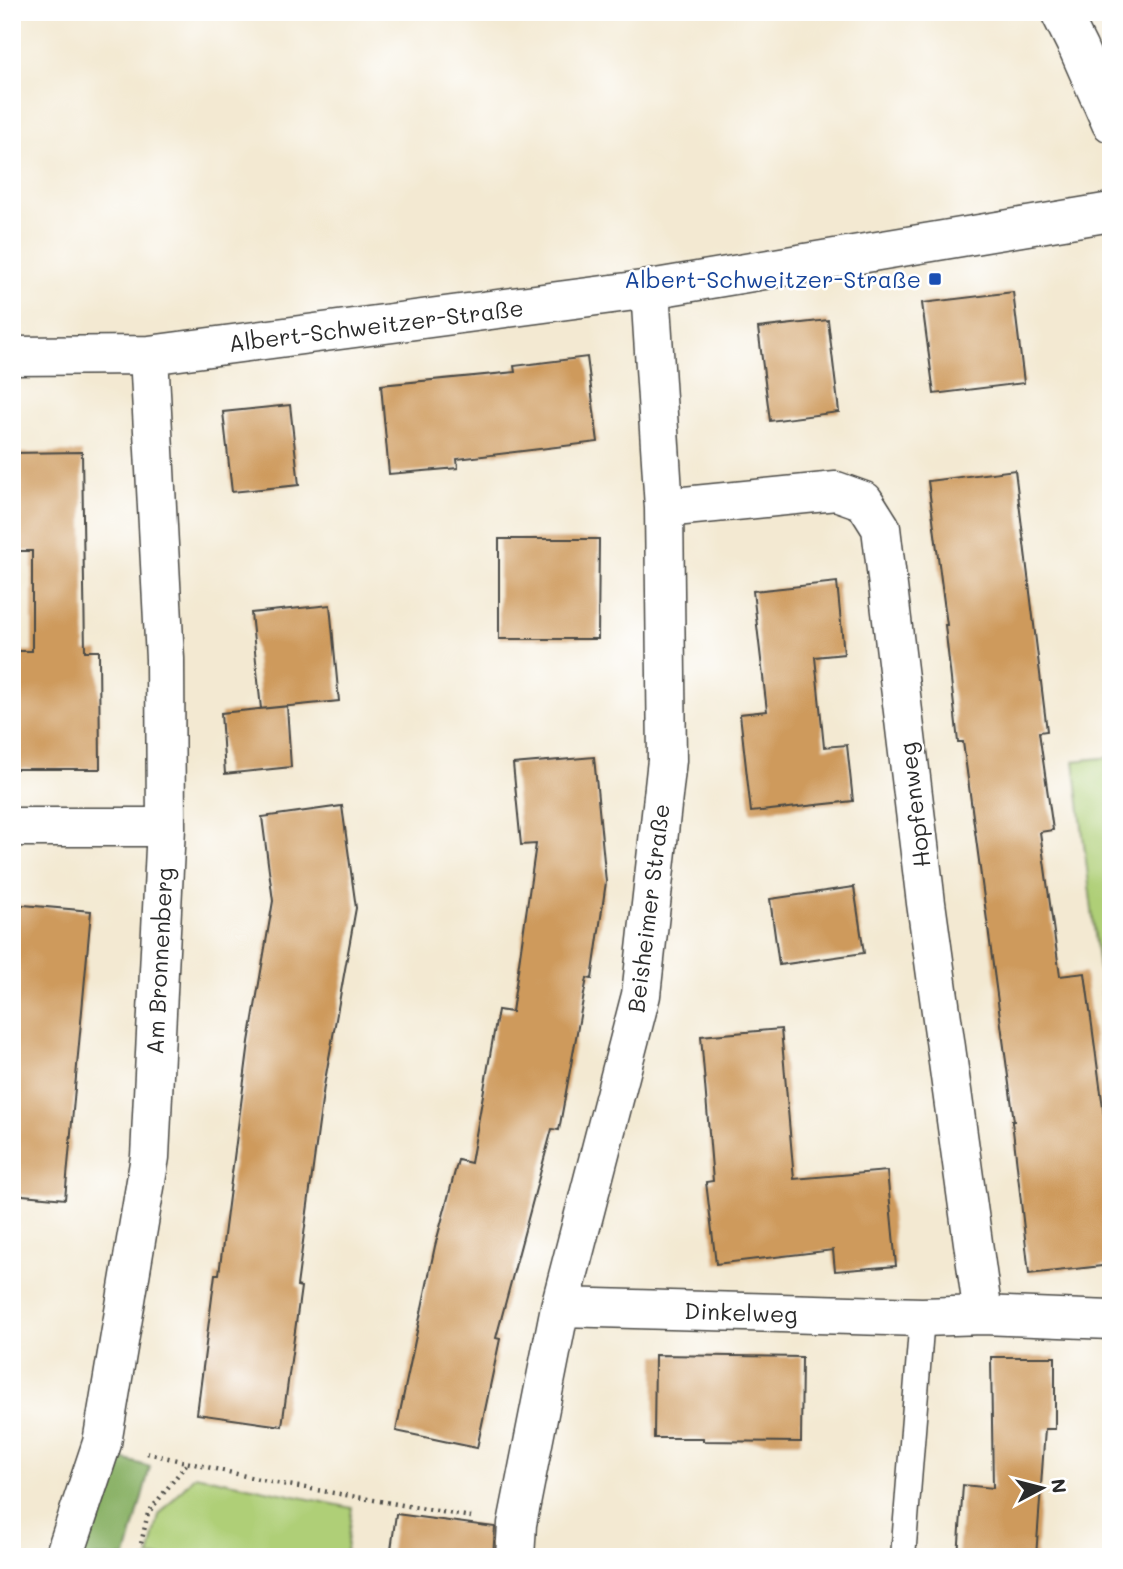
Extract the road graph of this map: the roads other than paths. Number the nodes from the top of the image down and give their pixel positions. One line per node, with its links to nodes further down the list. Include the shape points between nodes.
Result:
1 (1060, 12): 2 (street)
2 (1111, 123)
3 (1111, 212): 4 (street, Albert-Schweitzer-Straße)
4 (650, 289): 5 (street, Albert-Schweitzer-Straße); 7 (street, Beisheimer Straße)
5 (149, 355): 6 (street, Albert-Schweitzer-Straße); 9 (street, Am Bronnenberg, via 165,659)
6 (12, 356)
7 (664, 508): 10 (street, Beisheimer Straße, via 667,760 641,995); 11 (street, Hopfenweg, via 836,491 864,501 881,528)
8 (12, 827): 9 (street)
9 (166, 827): 15 (street, Am Bronnenberg, via 150,1157 102,1443)
10 (560, 1307): 12 (street, Dinkelweg); 14 (street, Beisheimer Straße)
11 (983, 1315): 12 (street, Dinkelweg); 13 (street, Dinkelweg)
12 (922, 1317): 16 (lane)
13 (1111, 1320)
14 (516, 1541)
15 (64, 1557)
16 (903, 1557)

